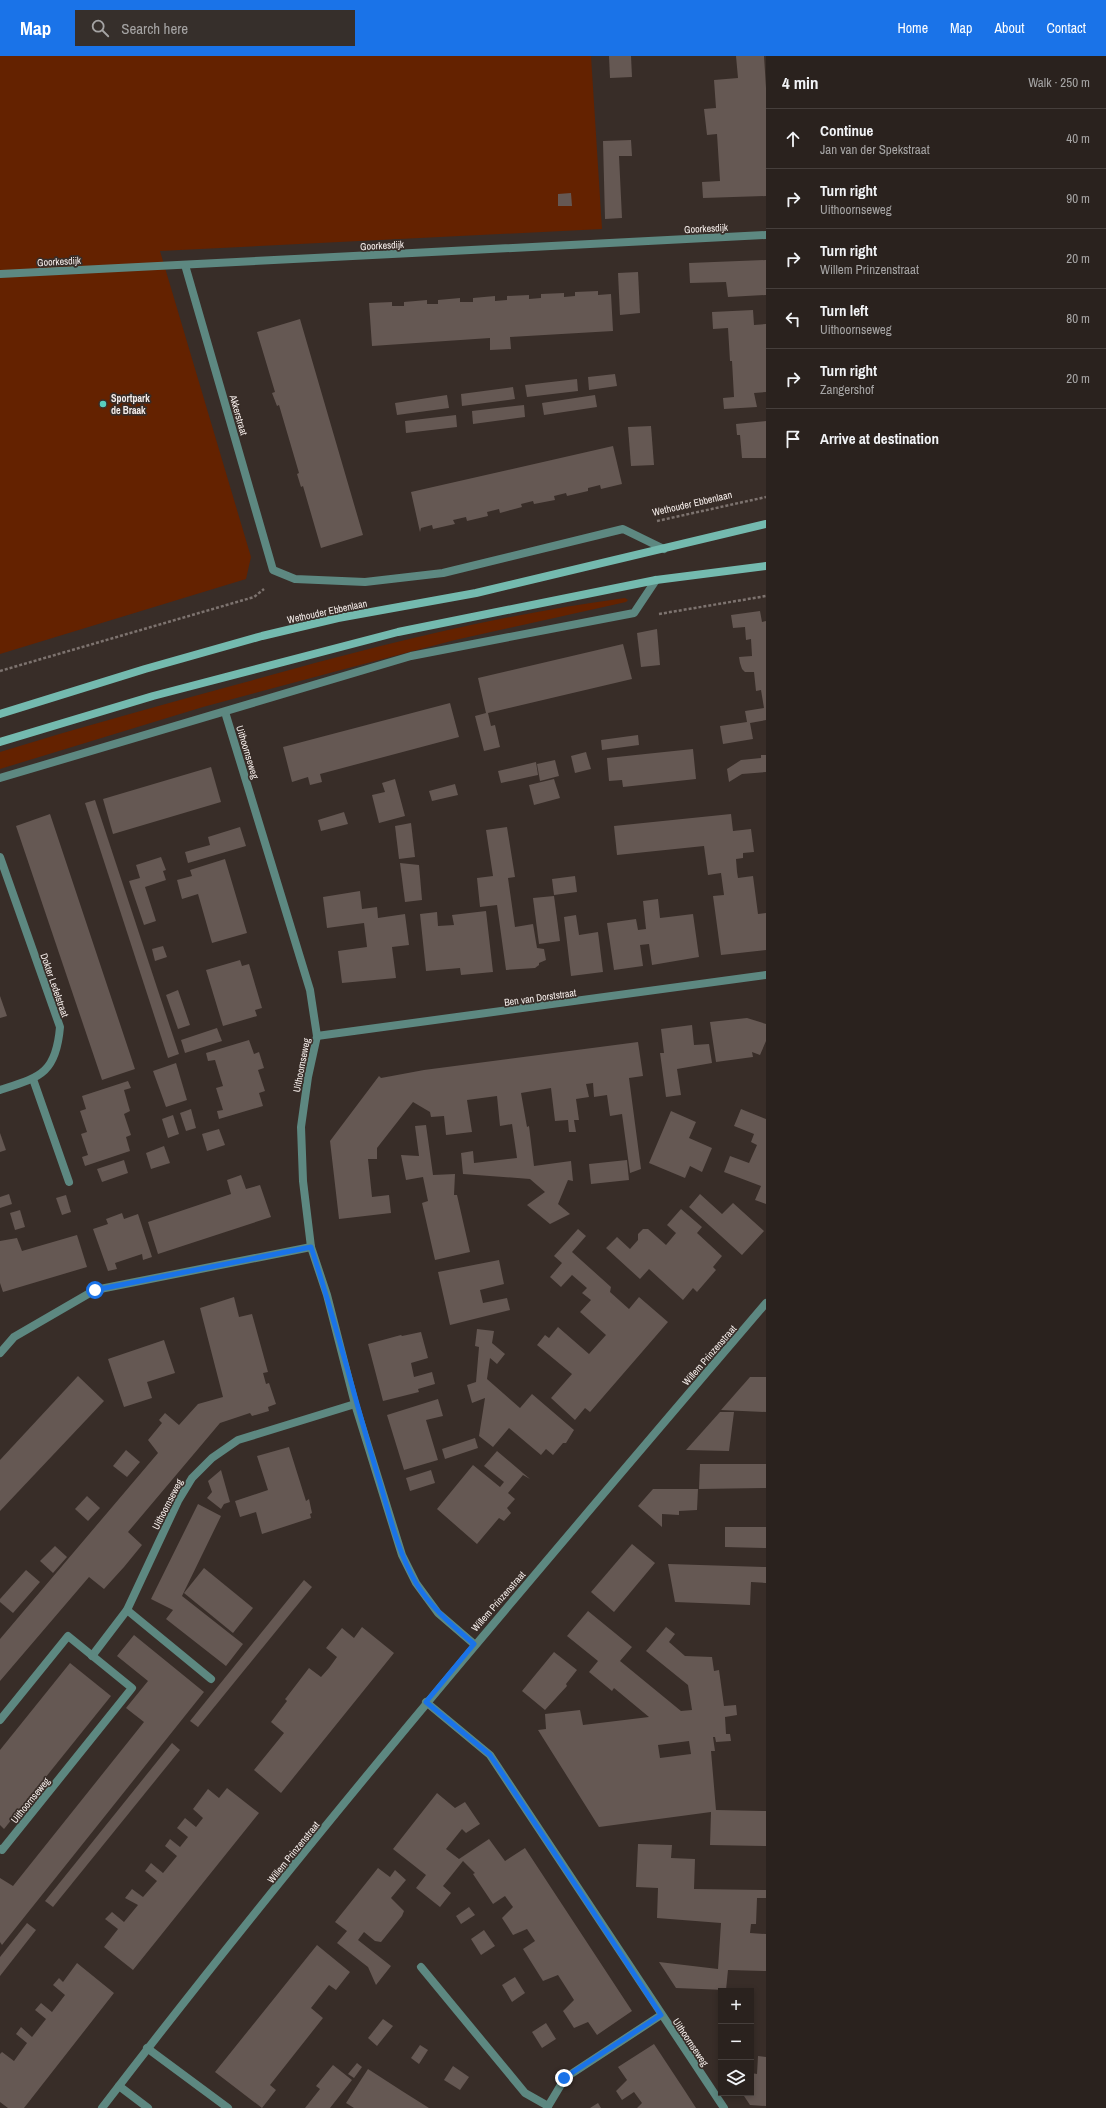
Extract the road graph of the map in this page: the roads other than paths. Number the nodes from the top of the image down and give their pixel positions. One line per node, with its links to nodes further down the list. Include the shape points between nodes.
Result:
1 (766, 235): 2 (street, Goorkesdijk)
2 (185, 265): 3 (street, Goorkesdijk); 7 (street, Akkerstraat)
3 (0, 274)
4 (766, 524): 5 (main road, Wethouder Ebbenlaan)
5 (664, 549): 7 (street, Wethouder Ebbenlaan, via 623,529 443,574 365,582 295,579); 10 (main road, Wethouder Ebbenlaan, via 476,593 338,618 262,636)
6 (766, 566): 8 (main road)
7 (273, 570)
8 (656, 580): 9 (street, via 634,613 411,656); 11 (main road, via 398,632 153,696)
9 (225, 712): 12 (street); 15 (street, Uithoornseweg, via 310,990)
10 (0, 714)
11 (0, 742)
12 (0, 778)
13 (0, 857): 16 (street, Dokter Ledelstraat, via 60,1027 58,1048 49,1068)
14 (766, 975): 15 (street, Ben van Dorststraat)
15 (317, 1036): 19 (street, Uithoornseweg, via 301,1127 303,1181)
16 (34, 1079): 17 (street, Dokter Ledelstraat); 18 (street)
17 (0, 1090)
18 (69, 1182)
19 (311, 1247): 21 (street, via 95,1290 14,1337); 22 (street, Uithoornseweg)
20 (766, 1303): 24 (street, Willem Prinzenstraat)
21 (0, 1354)
22 (356, 1404): 23 (street, Uithoornseweg, via 238,1440 212,1458 192,1478 178,1501); 24 (street, Uithoornseweg, via 402,1555 416,1583 438,1614)
23 (127, 1610): 25 (street, Uithoornseweg); 26 (street)
24 (474, 1644): 27 (street, Willem Prinzenstraat)
25 (92, 1656): 28 (street, Uithoornseweg, via 68,1636); 29 (street, Uithoornseweg, via 132,1688 2,1850)
26 (211, 1679)
27 (426, 1702): 31 (street, Uithoornseweg, via 490,1755); 32 (street, Willem Prinzenstraat)
28 (0, 1720)
29 (0, 1849)
30 (421, 1966): 34 (street, via 525,2093)
31 (661, 2015): 34 (street, via 564,2078); 38 (street, Uithoornseweg)
32 (147, 2048): 33 (street, Willem Prinzenstraat); 37 (street)
33 (119, 2086): 35 (street, Willem Prinzenstraat); 36 (street)
34 (547, 2107)
35 (102, 2108)
36 (148, 2108)
37 (228, 2108)
38 (724, 2108)

